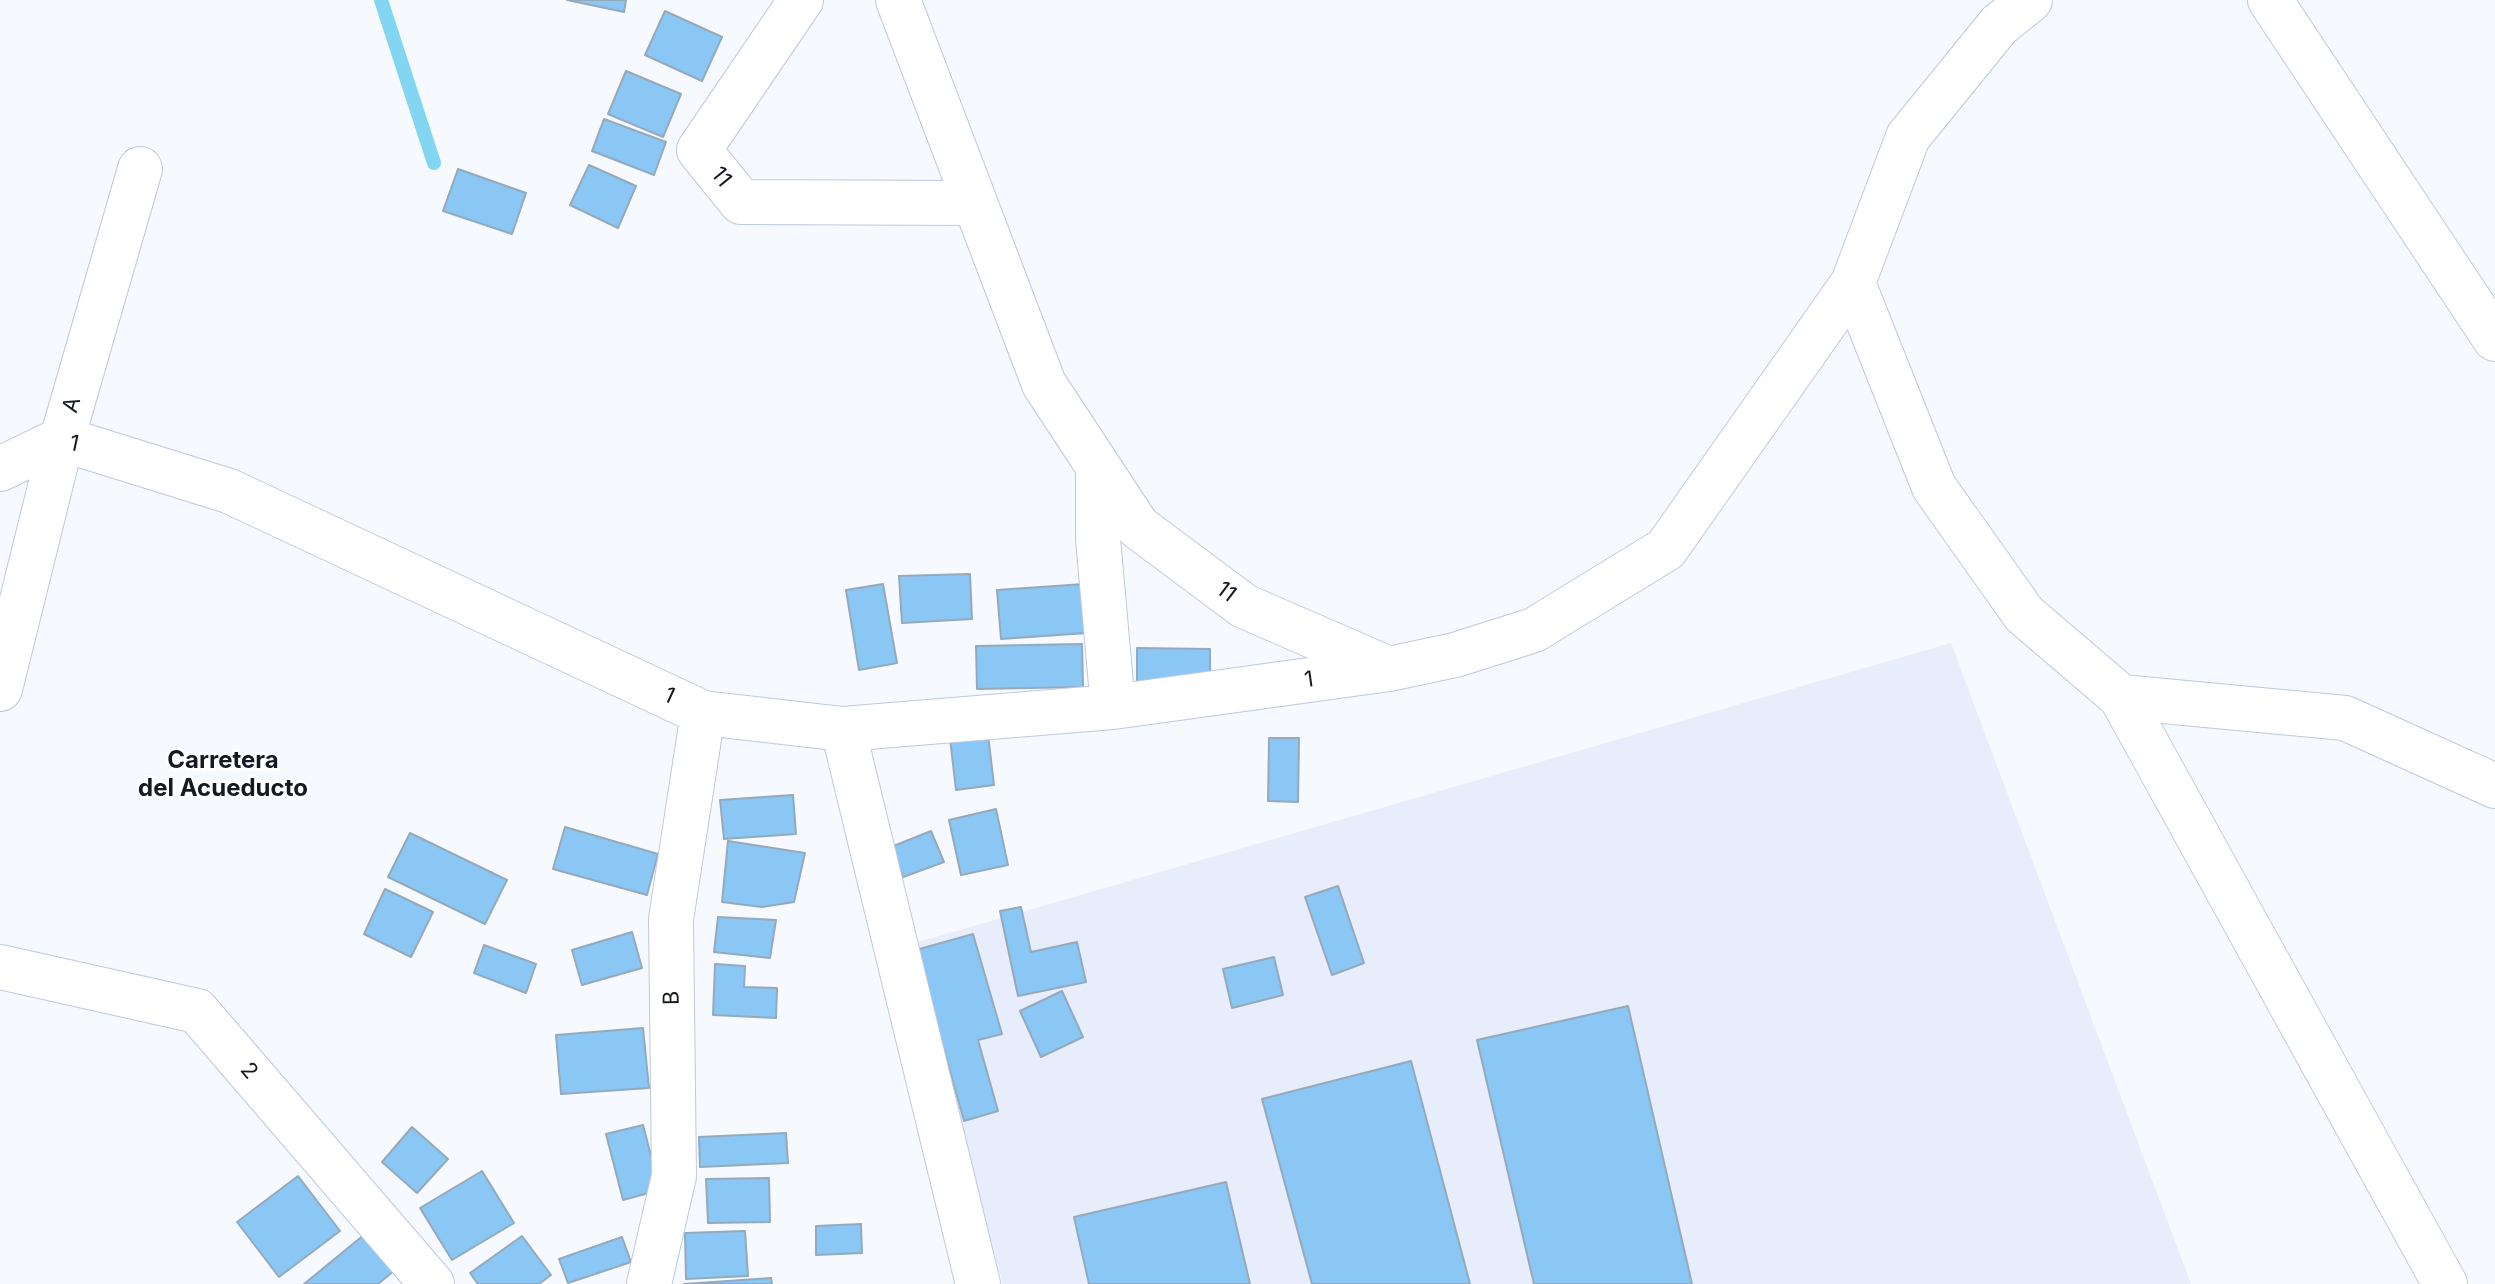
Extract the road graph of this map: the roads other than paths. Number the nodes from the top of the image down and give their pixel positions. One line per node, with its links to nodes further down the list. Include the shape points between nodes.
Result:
1 (801, 0): 6 (street, 11, via 699,150 741,202)
2 (898, 0): 6 (street, 11)
3 (2030, 0): 7 (street, 1, via 1999,25 1908,137)
4 (2270, 0): 8 (street)
5 (140, 169): 9 (street, A)
6 (974, 203): 10 (street, 11, via 1044,384)
7 (1853, 283): 12 (street, 1, via 1666,549 1534,630); 14 (street, via 1934,487 2024,614)
8 (2495, 339)
9 (62, 439): 11 (street, 1); 13 (street, A); 16 (street, 1, via 229,491)
10 (1098, 467): 12 (street, 11, via 1138,527 1244,606); 15 (street, via 1098,539)
11 (0, 469)
12 (1389, 669): 15 (street, 1)
13 (0, 689)
14 (2121, 697): 18 (street, via 2345,718); 23 (street)
15 (1113, 707): 17 (street, 1)
16 (703, 713): 17 (street, 1); 21 (street, B, via 671,919 674,1176)
17 (843, 729): 22 (street)
18 (2495, 786)
19 (0, 967): 20 (street, 2, via 197,1011)
20 (432, 1284)
21 (649, 1284)
22 (978, 1284)
23 (2445, 1284)

